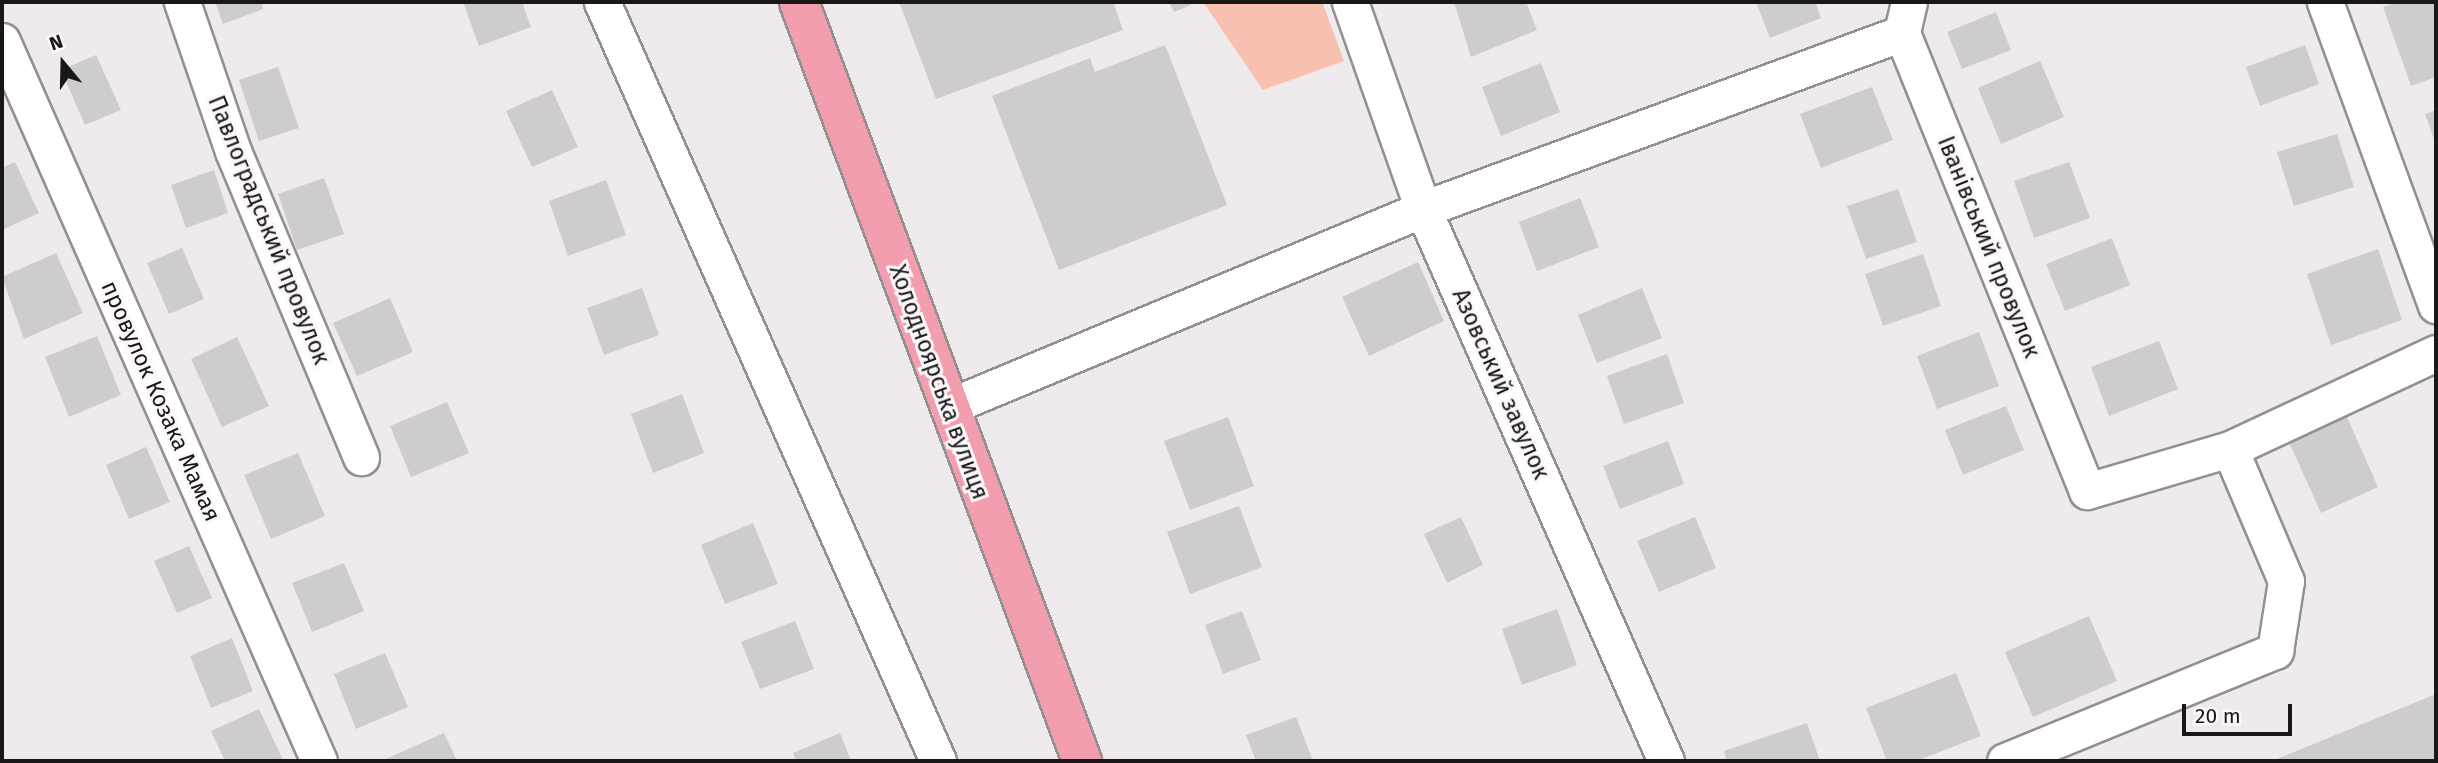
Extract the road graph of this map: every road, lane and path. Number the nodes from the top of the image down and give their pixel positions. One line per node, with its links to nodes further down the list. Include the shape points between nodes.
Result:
1 (182, 2): 13 (street, Павлоградський провулок, via 233,151)
2 (602, 2): 15 (street)
3 (799, 2): 11 (main road, Холодноярська вулиця)
4 (1350, 2): 8 (street, Азовський завулок)
5 (2325, 2): 9 (street)
6 (1905, 17): 8 (street); 12 (street, Іванівський провулок, via 2087,491)
7 (2, 41): 14 (street, провулок Козака Мамая)
8 (1423, 209): 11 (street); 17 (street, Азовський завулок)
9 (2436, 305)
10 (2436, 353): 12 (street)
11 (948, 407): 16 (main road, Холодноярська вулиця)
12 (2230, 449): 18 (street, via 2286,581 2275,651)
13 (361, 457)
14 (320, 761)
15 (938, 761)
16 (1082, 761)
17 (1666, 761)
18 (2005, 761)

